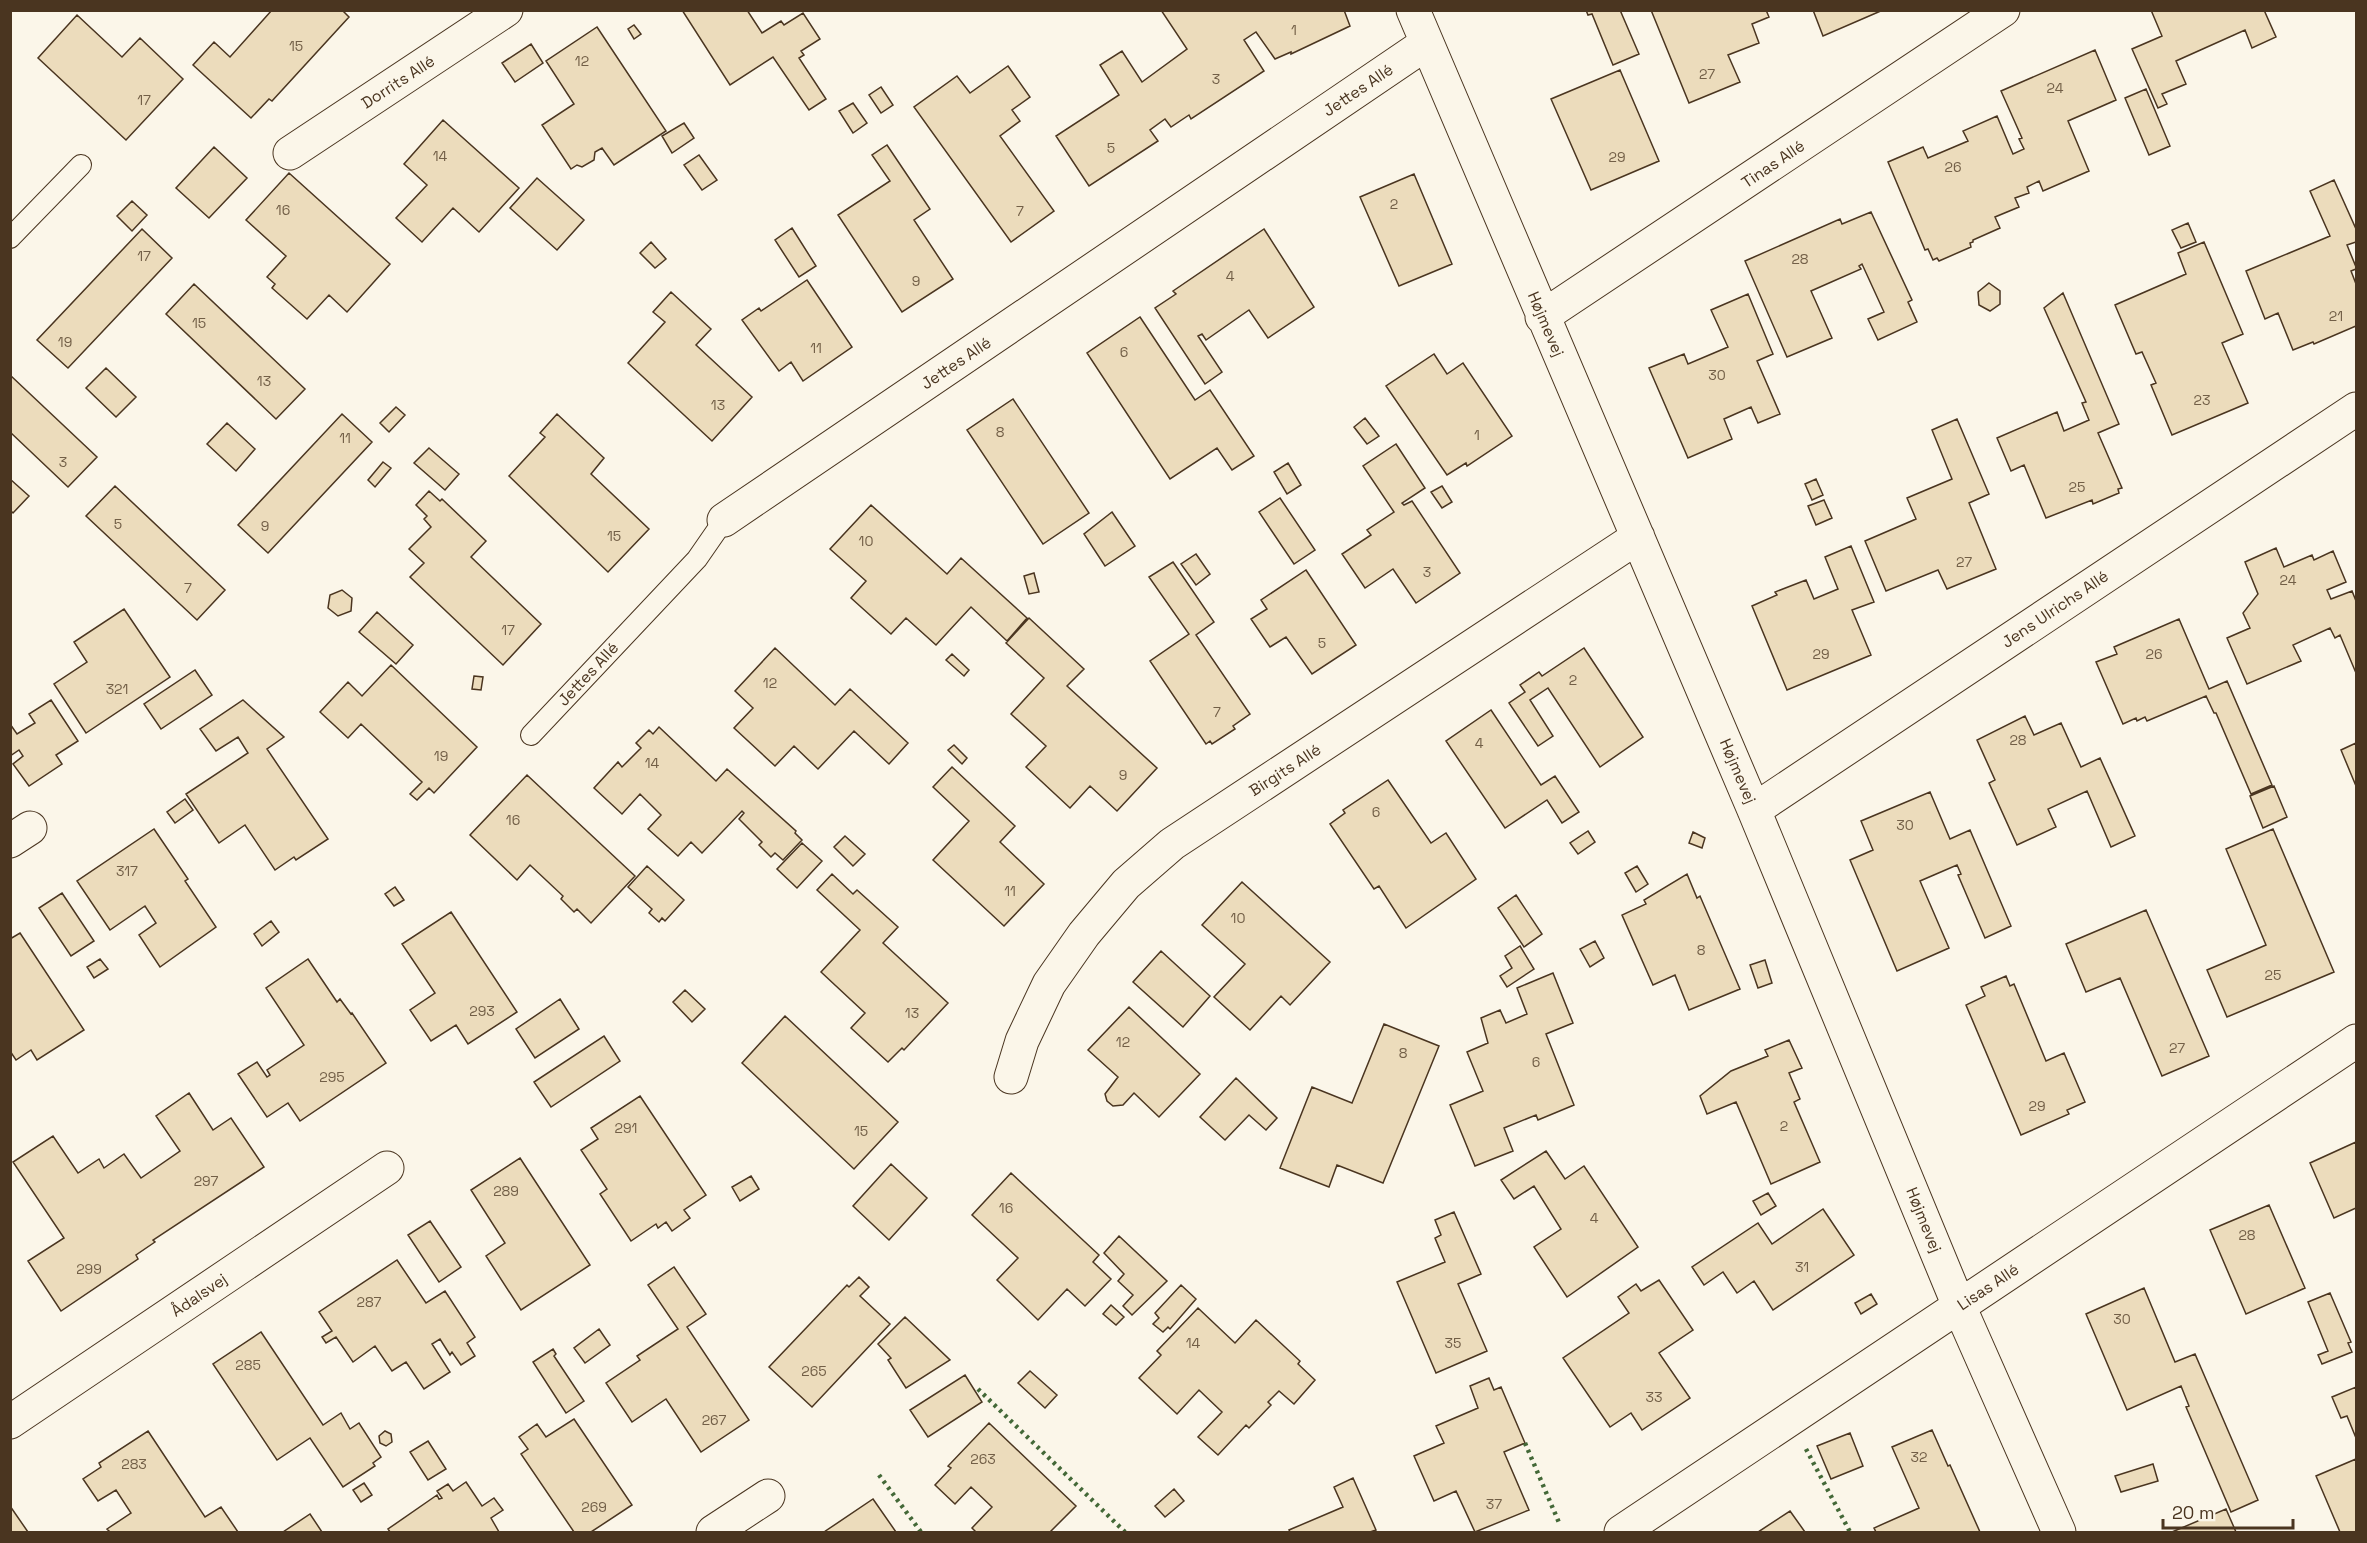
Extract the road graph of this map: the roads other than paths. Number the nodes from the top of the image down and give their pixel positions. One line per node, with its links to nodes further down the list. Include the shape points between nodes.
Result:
1 (506, 10): 5 (street, Dorrits Allé)
2 (1413, 10): 4 (street, Højmevej)
3 (2003, 10): 8 (street, Tinas Allé)
4 (1427, 43): 8 (street, Højmevej); 10 (street, Jettes Allé)
5 (290, 153)
6 (81, 165): 7 (lane)
7 (10, 238)
8 (1542, 317): 11 (street, Højmevej)
9 (2356, 409): 13 (street, Jens Ulrichs Allé)
10 (724, 520): 12 (lane, Jettes Allé, via 698,559)
11 (1638, 537): 13 (street, Højmevej); 15 (street, Birgits Allé, via 1172,844 1126,884 1049,984 1022,1041)
12 (531, 735)
13 (1754, 810): 17 (street, Højmevej)
14 (2356, 1041): 17 (street, Lisas Allé)
15 (1011, 1077)
16 (387, 1168): 18 (street, Ådalsvej)
17 (1959, 1306): 21 (street, Lisas Allé); 22 (street, Højmevej)
18 (10, 1422)
19 (768, 1496): 20 (street)
20 (713, 1533)
21 (1621, 1533)
22 (2059, 1533)

